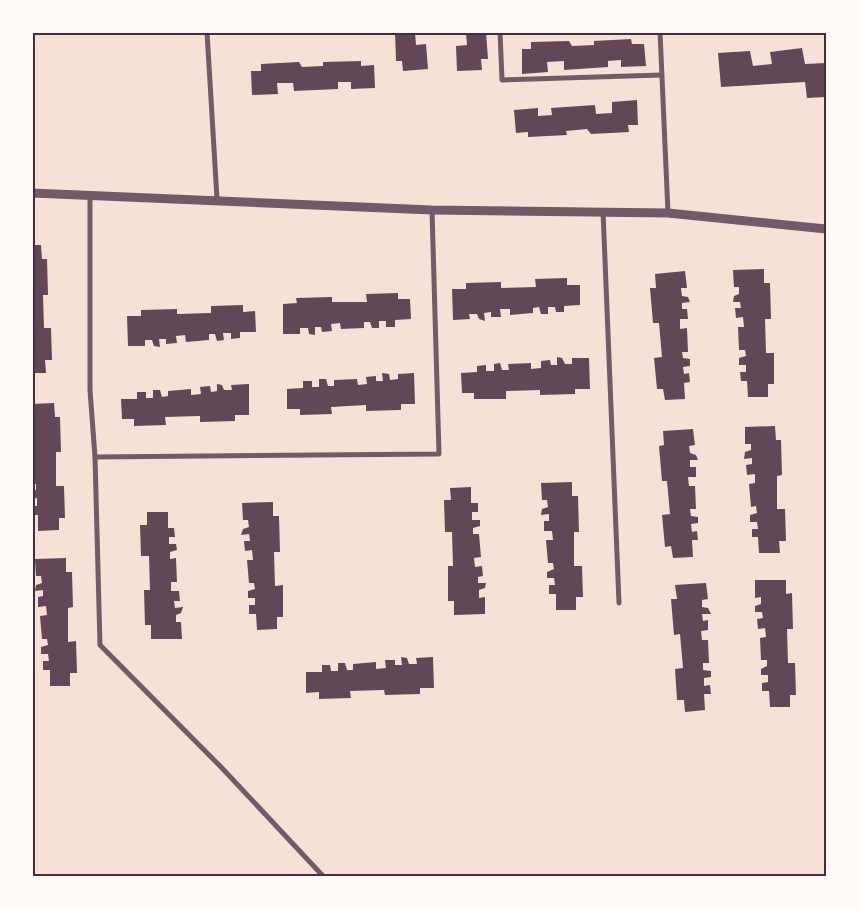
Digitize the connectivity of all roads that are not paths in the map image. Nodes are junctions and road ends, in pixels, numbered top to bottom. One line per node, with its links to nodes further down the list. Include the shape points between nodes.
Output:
1 (207, 32): 7 (street)
2 (500, 32): 4 (street, via 502,80)
3 (660, 32): 4 (street)
4 (661, 75): 10 (street)
5 (32, 193): 6 (street)
6 (90, 195): 7 (street); 12 (street, via 90,390)
7 (217, 200): 8 (street)
8 (432, 210): 9 (street); 12 (street, via 439,454)
9 (603, 211): 10 (street); 13 (street)
10 (668, 213): 11 (street)
11 (826, 229)
12 (95, 457): 14 (street, via 100,644)
13 (619, 603)
14 (324, 876)

